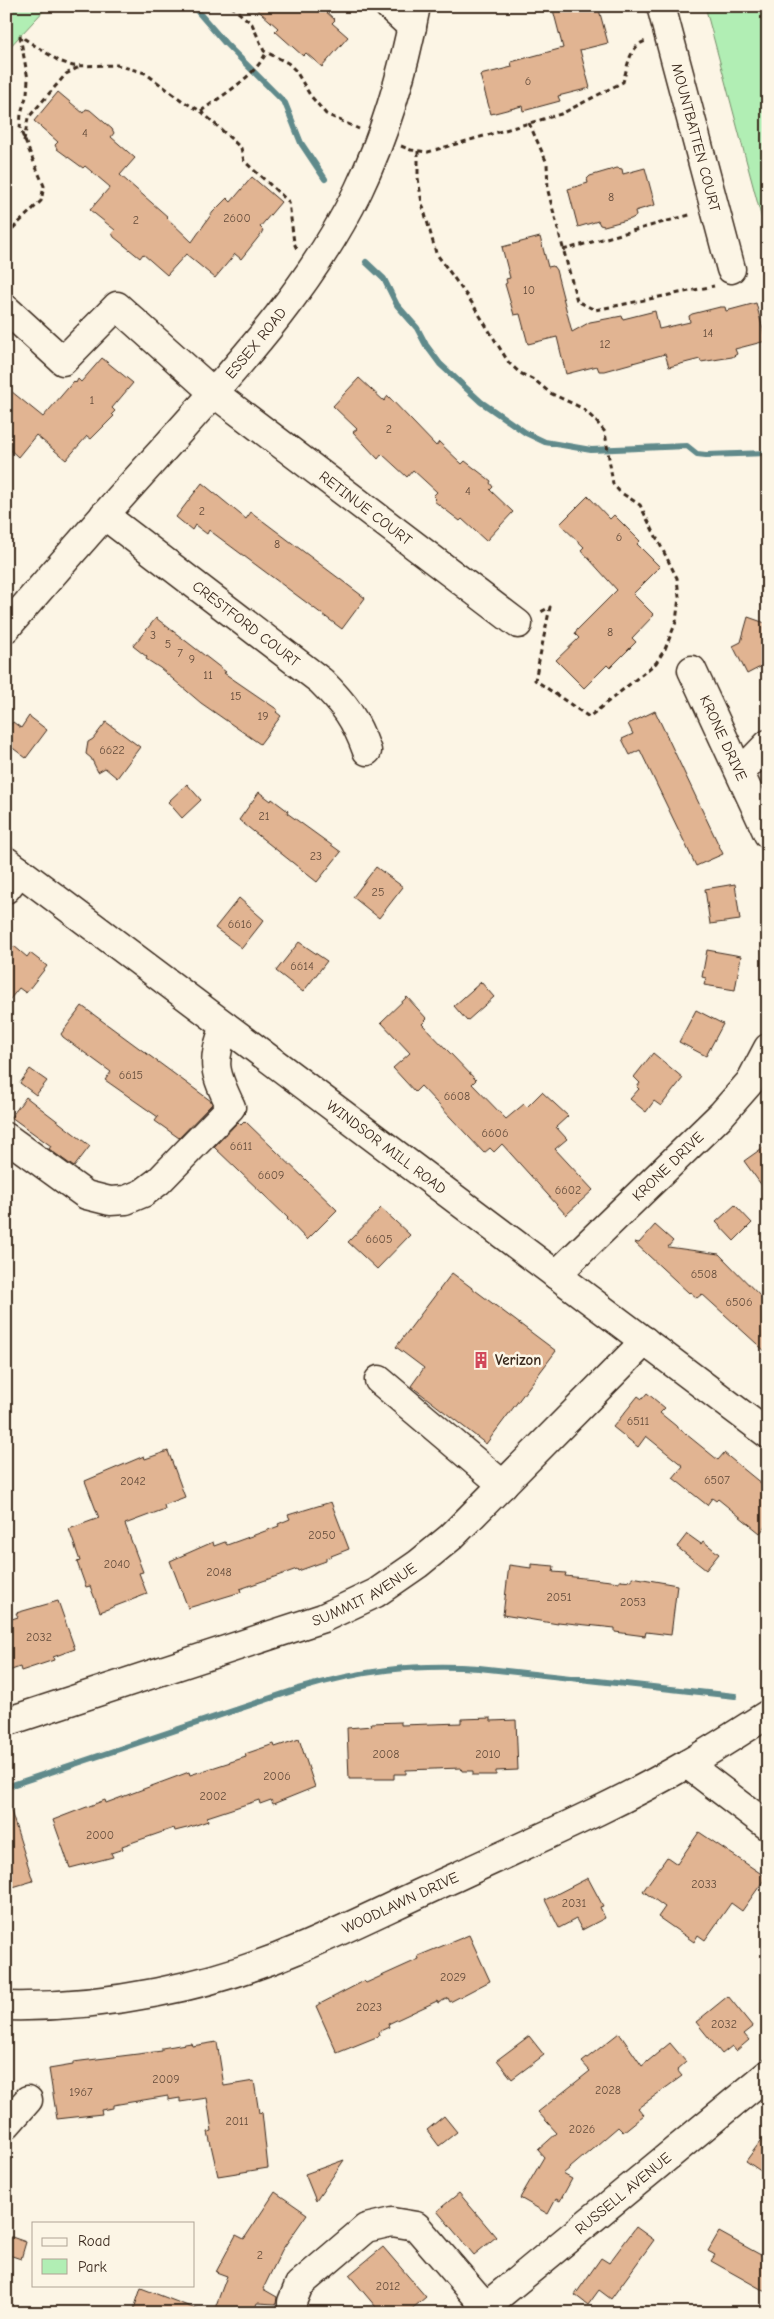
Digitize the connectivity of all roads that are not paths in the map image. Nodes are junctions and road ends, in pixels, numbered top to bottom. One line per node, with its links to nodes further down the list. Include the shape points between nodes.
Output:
1 (389, 6): 3 (street)
2 (661, 6): 4 (street, MOUNTBATTEN COURT)
3 (414, 16): 6 (street, ESSEX ROAD, via 381,137 358,191 313,269)
4 (730, 269)
5 (6, 309): 6 (street, RETINUE COURT, via 63,360 116,306)
6 (214, 393): 7 (street, ESSEX ROAD); 8 (street, RETINUE COURT)
7 (104, 515): 9 (street, ESSEX ROAD); 12 (street, CRESTFORD COURT, via 321,681 342,702 357,724)
8 (518, 624)
9 (6, 628)
10 (692, 670): 13 (street, KRONE DRIVE)
11 (768, 744): 13 (street)
12 (367, 751)
13 (740, 772): 14 (street, KRONE DRIVE)
14 (768, 834)
15 (11, 873): 16 (street, WINDSOR MILL ROAD)
16 (225, 1026): 19 (street, via 215,1063 219,1082 231,1107 159,1181 143,1193 110,1202 86,1195); 20 (street, WINDSOR MILL ROAD)
17 (768, 1048): 18 (street, KRONE DRIVE)
18 (759, 1083): 20 (street, KRONE DRIVE, via 722,1114)
19 (6, 1137)
20 (556, 1275): 21 (street, WINDSOR MILL ROAD)
21 (645, 1341): 23 (street, WINDSOR MILL ROAD); 24 (street, SUMMIT AVENUE)
22 (380, 1380): 24 (street)
23 (768, 1434)
24 (503, 1484): 26 (street, SUMMIT AVENUE, via 451,1537 376,1593 323,1618)
25 (768, 1714): 27 (street, WOODLAWN DRIVE)
26 (6, 1722)
27 (687, 1764): 28 (street); 29 (street, WOODLAWN DRIVE, via 613,1804 300,1949 237,1972 109,2000)
28 (768, 1826)
29 (6, 2006)
30 (768, 2074): 33 (street, RUSSELL AVENUE)
31 (28, 2100): 32 (street)
32 (6, 2125)
33 (482, 2310): 34 (street, via 416,2226 392,2222 366,2228 299,2285 292,2302)
34 (292, 2313)

